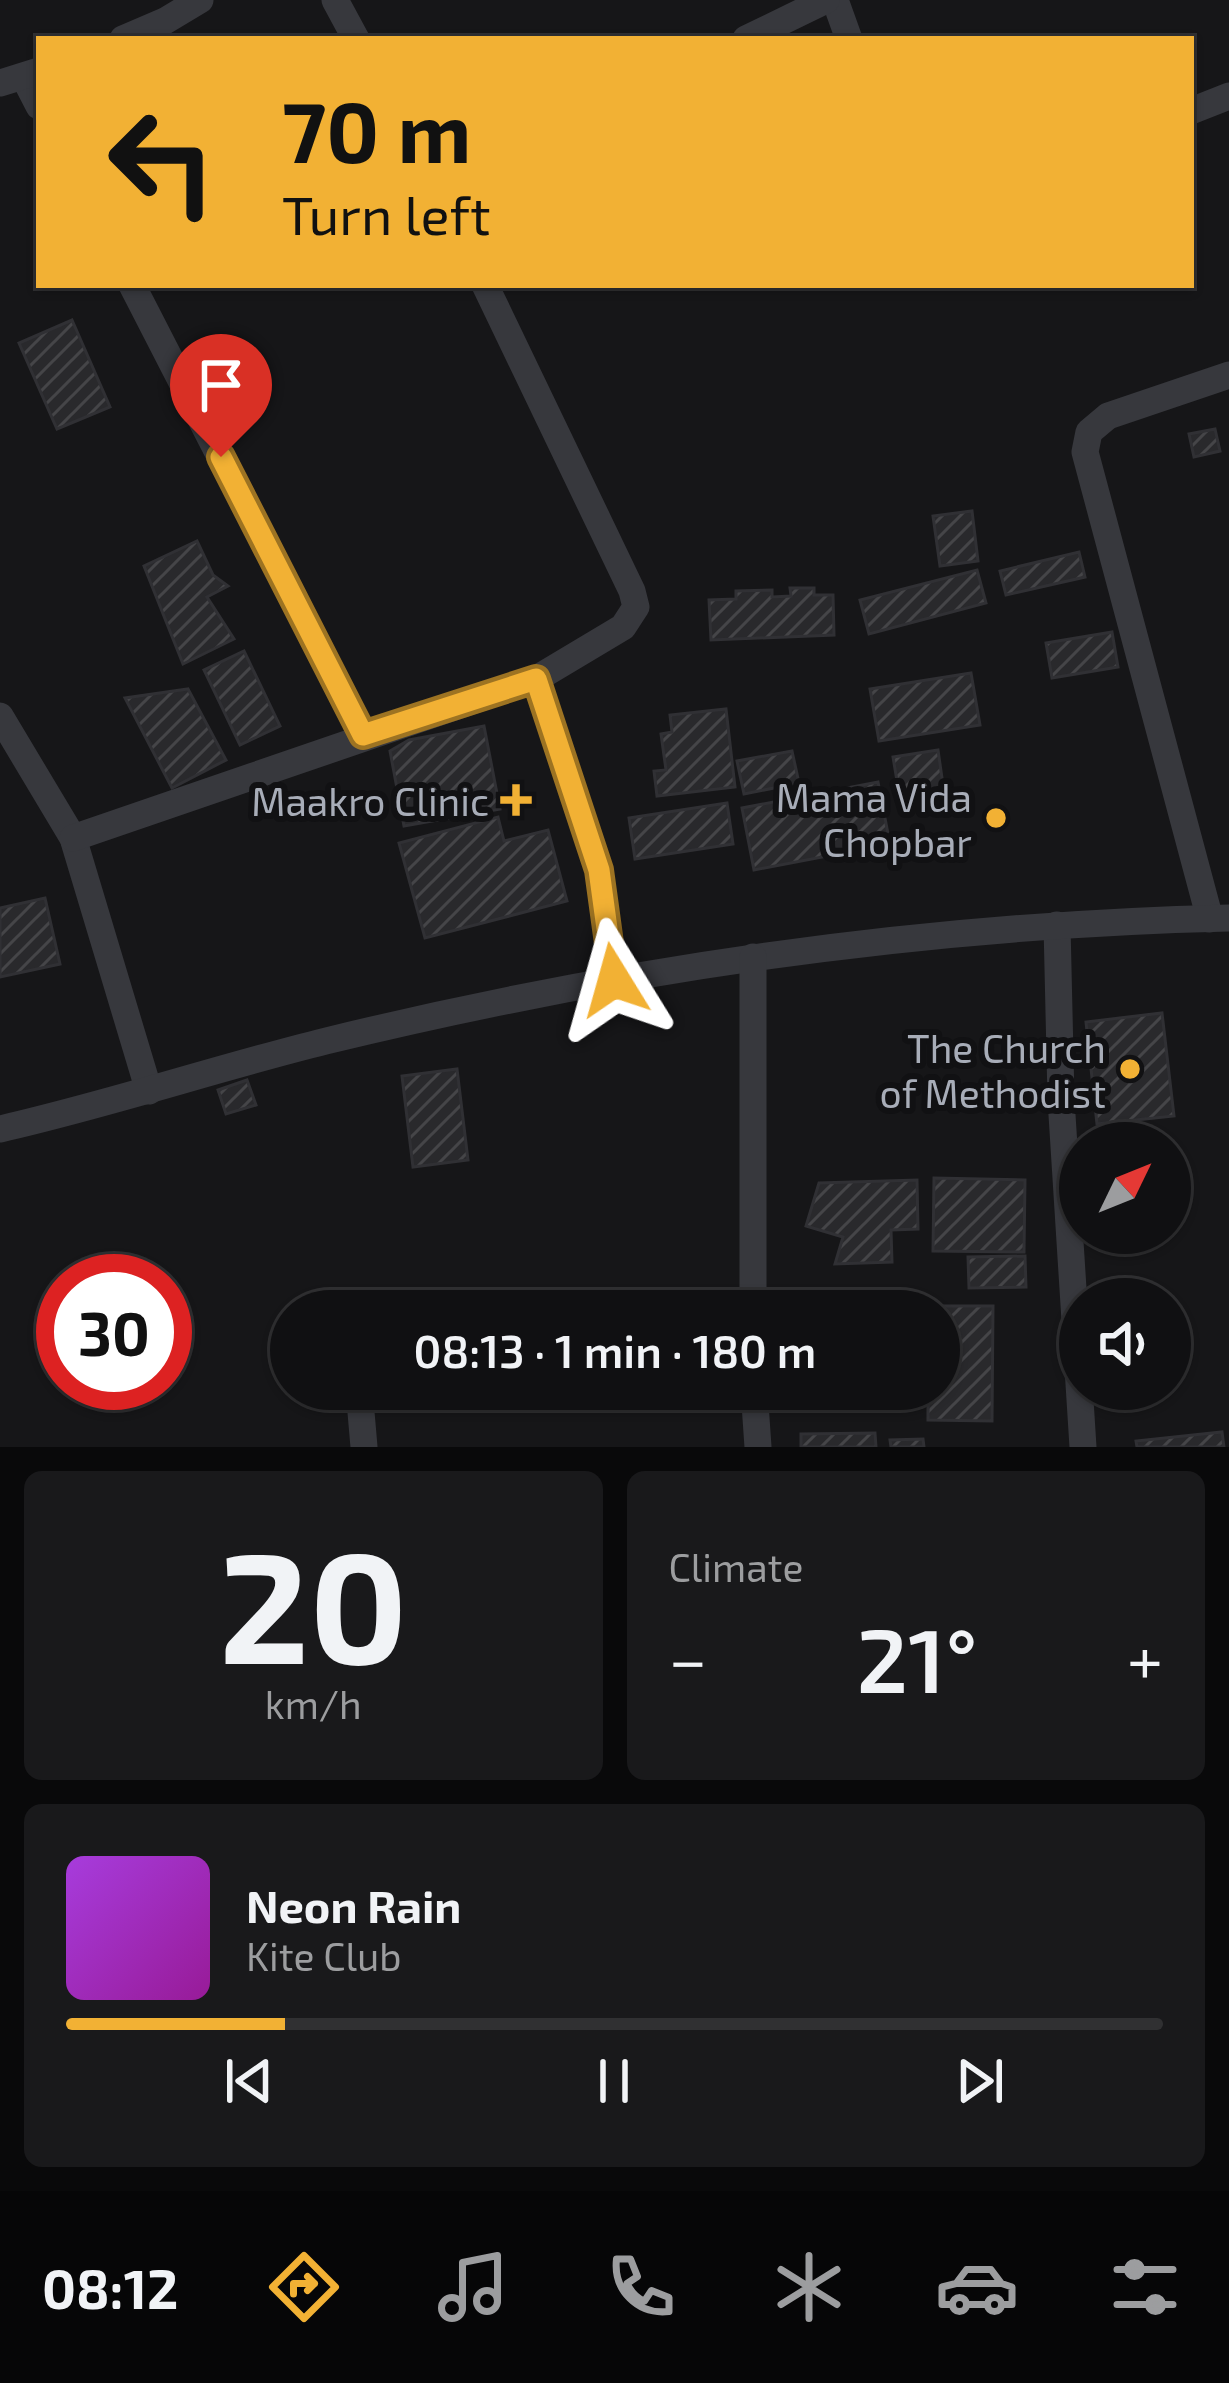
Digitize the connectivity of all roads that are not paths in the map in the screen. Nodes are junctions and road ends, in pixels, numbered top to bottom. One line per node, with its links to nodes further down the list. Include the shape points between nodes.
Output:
1 (200, 0): 4 (street)
2 (335, 0): 5 (street)
3 (831, 0): 6 (street); 7 (street)
4 (130, 36)
5 (354, 36)
6 (753, 36)
7 (848, 36)
8 (1229, 96): 9 (street)
9 (1194, 110)
10 (134, 288): 15 (street)
11 (486, 288): 13 (street, via 636,607 623,627)
12 (1229, 375): 19 (street, via 1108,416 1089,432 1085,452)
13 (536, 679): 15 (street); 22 (street, via 599,870)
14 (0, 716): 17 (street)
15 (363, 735): 18 (street)
16 (0, 770): 17 (street)
17 (34, 775): 18 (street)
18 (74, 838): 23 (street)
19 (1220, 919): 20 (street)
20 (1057, 926): 21 (street); 30 (street)
21 (753, 957): 22 (street); 25 (street)
22 (614, 980): 23 (street, via 326,1041)
23 (149, 1091): 24 (street)
24 (0, 1129)
25 (753, 1290)
26 (361, 1410): 28 (street)
27 (755, 1410): 29 (street)
28 (364, 1447)
29 (758, 1447)
30 (1082, 1447)

